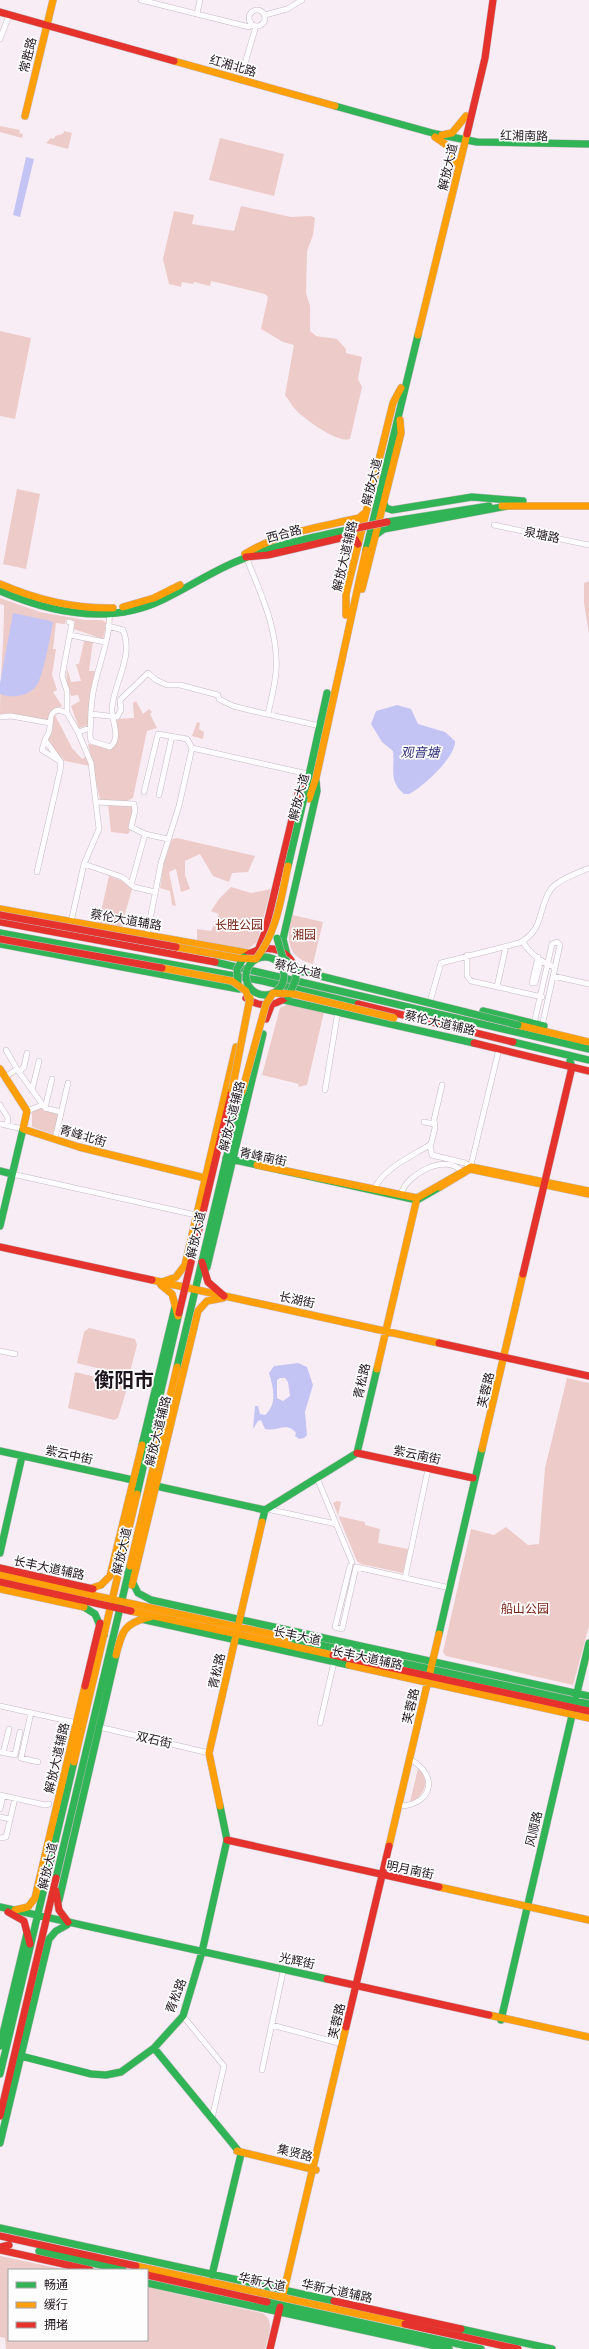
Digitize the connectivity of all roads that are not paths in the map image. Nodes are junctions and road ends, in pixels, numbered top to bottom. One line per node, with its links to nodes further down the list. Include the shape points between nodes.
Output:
1 (49, 0): 14 (main road, 常胜路)
2 (53, 0): 14 (main road, 常胜路)
3 (141, 0): 9 (street)
4 (200, 0): 9 (street)
5 (302, 0): 10 (street, via 287,9)
6 (487, 0): 18 (main road, 解放大道, via 483,39)
7 (493, 0): 20 (main road, 解放大道, via 485,58)
8 (0, 12): 14 (main road, 红湘北路)
9 (196, 14): 13 (street, via 249,27)
10 (265, 15): 13 (street, via 263,23); 13 (street, via 261,11 254,11 250,16)
11 (0, 16): 12 (main road, 红湘北路)
12 (8, 18): 14 (main road, 红湘北路); 15 (street)
13 (254, 24): 16 (street)
14 (45, 26): 17 (main road, 常胜路); 19 (main road, 红湘北路)
15 (0, 39)
16 (244, 70)
17 (24, 115)
18 (466, 116): 19 (main road, via 455,130); 20 (main road, 解放大道)
19 (439, 136): 20 (main road, 红湘北路); 23 (main road, via 448,146)
20 (463, 141): 21 (main road, 红湘南路); 22 (main road, 红湘南路, via 476,146); 23 (main road, 解放大道); 25 (main road, 解放大道)
21 (589, 144)
22 (589, 148)
23 (455, 162): 24 (main road, 解放大道)
24 (401, 388): 31 (main road, 解放大道辅路, via 393,403); 42 (main road, 解放大道)
25 (400, 417): 28 (main road, 解放大道辅路, via 401,434); 40 (main road, 解放大道)
26 (523, 501): 27 (main road, 西合路); 28 (main road, via 472,497 392,510); 32 (main road, 西合路, via 471,505)
27 (589, 502)
28 (384, 504): 34 (main road, 解放大道辅路)
29 (507, 506): 30 (main road, 西合路); 32 (main road, 西合路); 34 (main road, via 384,529)
30 (589, 506)
31 (366, 512): 35 (main road, 解放大道辅路); 37 (main road, via 359,518 285,536 253,548)
32 (387, 520): 37 (main road, 西合路, bridge)
33 (494, 525): 36 (street, 泉塘路)
34 (377, 534): 40 (main road, 解放大道辅路, via 360,595)
35 (358, 544): 37 (main road, via 354,538 345,537 268,555); 42 (main road, 解放大道辅路, via 346,594)
36 (589, 545)
37 (245, 556): 41 (main road, 西合路, via 214,566 154,598); 49 (street, via 265,605 274,638 276,672)
38 (0, 584): 41 (main road, 西合路, via 49,603)
39 (0, 591): 41 (main road, 西合路, via 47,608 85,614)
40 (353, 606): 59 (main road, 解放大道)
41 (109, 611): 44 (street)
42 (346, 615): 53 (main road, 解放大道)
43 (69, 622): 45 (street, via 72,623)
44 (108, 626): 46 (street); 51 (street, via 124,630 127,643 112,709)
45 (70, 635): 46 (street); 47 (street, via 62,676 67,691)
46 (105, 642): 48 (street, via 93,690)
47 (67, 713): 52 (street, via 56,711); 55 (street)
48 (91, 714): 51 (street); 54 (street)
49 (268, 714): 51 (street, via 233,706 219,699 218,695 180,685 167,685 148,673 120,700 121,710); 53 (street)
50 (0, 717): 52 (street, via 11,716)
51 (114, 717): 54 (street, via 116,731 112,746 91,741)
52 (50, 723): 68 (street, via 42,750 61,762 51,821)
53 (320, 726): 58 (main road, 解放大道)
54 (90, 728): 55 (street)
55 (78, 732): 63 (street, via 91,763)
56 (172, 736): 57 (street, via 187,739); 60 (street, via 158,734); 61 (street)
57 (192, 748): 58 (street); 65 (street, via 179,806)
58 (308, 774): 62 (main road, 解放大道); 83 (main road, via 298,794 265,932)
59 (316, 778): 62 (main road, 解放大道); 84 (main road, via 318,791 283,939)
60 (144, 792)
61 (159, 795)
62 (306, 799): 77 (main road, 解放大道); 81 (main road, 解放大道, bridge, via 273,931)
63 (96, 802): 64 (street, via 134,804 131,827); 66 (street, via 99,828)
64 (145, 834): 65 (street); 69 (street)
65 (168, 839): 70 (street)
66 (84, 864): 69 (street, via 122,877); 74 (street)
67 (589, 868): 79 (street, via 551,889 536,929)
68 (37, 872)
69 (131, 884): 70 (street)
70 (155, 892): 76 (street)
71 (0, 909): 74 (main road, 蔡伦大道辅路)
72 (0, 916): 85 (main road, bridge)
73 (0, 922): 115 (main road, 蔡伦大道, via 223,963)
74 (72, 922): 76 (main road, 蔡伦大道辅路)
75 (0, 933): 118 (main road, 蔡伦大道, via 263,981)
76 (147, 935): 85 (main road, 蔡伦大道辅路)
77 (277, 938): 90 (main road, 解放大道, bridge, via 277,952); 91 (main road, bridge, via 285,962)
78 (0, 939): 95 (main road, bridge)
79 (522, 941): 82 (street); 88 (street, via 526,948)
80 (0, 944): 95 (main road)
81 (266, 946): 85 (main road, bridge, via 256,954); 87 (main road, 解放大道, bridge)
82 (506, 946): 86 (street); 96 (street)
83 (258, 948): 84 (main road, via 276,949); 85 (main road)
84 (288, 955): 91 (main road)
85 (243, 956): 87 (main road, bridge); 95 (main road, bridge, via 240,979)
86 (467, 956): 96 (street, via 468,979); 101 (street, via 441,963)
87 (256, 959): 90 (main road, bridge, via 270,957 280,963); 93 (main road, bridge, via 246,970)
88 (547, 965): 89 (street); 89 (street, via 552,944 557,942 560,945); 99 (street)
89 (555, 967): 92 (street)
90 (282, 968): 97 (main road, bridge, via 284,980)
91 (296, 968): 98 (main road, bridge, via 289,973 286,988); 101 (main road, 蔡伦大道辅路); 108 (main road, bridge, via 518,1025)
92 (553, 976): 94 (street); 102 (street)
93 (247, 983): 97 (main road, bridge, via 261,995); 103 (main road, 解放大道, bridge)
94 (589, 984)
95 (236, 985): 100 (main road); 103 (main road, bridge, via 246,992)
96 (497, 987): 99 (street)
97 (273, 993): 98 (main road, bridge); 106 (main road, 解放大道, bridge)
98 (288, 996): 104 (main road); 105 (main road, 蔡伦大道辅路); 106 (main road, bridge, via 273,999); 107 (main road, bridge)
99 (540, 996): 102 (street); 108 (street)
100 (244, 997): 104 (main road, via 256,1005); 147 (main road, 解放大道辅路)
101 (431, 998): 108 (main road, 蔡伦大道辅路)
102 (548, 998): 109 (street)
103 (250, 1003): 112 (main road, 解放大道, bridge)
104 (271, 1006): 142 (main road, 解放大道辅路)
105 (338, 1011): 107 (main road, 蔡伦大道辅路); 130 (street)
106 (263, 1012): 113 (main road, 解放大道, bridge)
107 (397, 1021): 114 (main road)
108 (532, 1025): 109 (main road, 蔡伦大道辅路); 111 (main road)
109 (542, 1026): 110 (main road, 蔡伦大道辅路)
110 (589, 1037)
111 (589, 1042)
112 (242, 1043): 113 (main road, bridge, via 254,1002 259,1000 263,1004); 147 (main road, 解放大道, bridge)
113 (254, 1046): 142 (main road, 解放大道, bridge, via 242,1092)
114 (500, 1046): 120 (main road); 143 (street)
115 (589, 1049)
116 (6, 1050): 123 (street)
117 (27, 1053): 123 (street, via 24,1067)
118 (589, 1060)
119 (39, 1061): 129 (street)
120 (574, 1064): 121 (main road); 124 (main road); 148 (main road, 芙蓉路)
121 (589, 1065)
122 (0, 1069): 125 (main road)
123 (19, 1070): 125 (street); 129 (street)
124 (589, 1071)
125 (5, 1077): 133 (main road)
126 (52, 1078): 132 (street)
127 (68, 1084): 134 (street)
128 (442, 1086): 137 (street)
129 (32, 1090): 132 (street)
130 (325, 1090)
131 (0, 1105): 138 (street, via 8,1118)
132 (44, 1106): 133 (street); 134 (street)
133 (27, 1111): 139 (main road)
134 (61, 1112): 140 (street)
135 (424, 1122): 137 (street)
136 (0, 1124): 138 (street)
137 (434, 1124): 141 (street)
138 (7, 1125): 139 (street)
139 (23, 1129): 140 (main road, 青峰北街); 146 (main road)
140 (55, 1139): 147 (main road, 青峰北街)
141 (430, 1145): 143 (street, via 432,1155 465,1163); 149 (street, via 389,1170 379,1179)
142 (230, 1159): 149 (main road, 青峰南街); 152 (main road, 青峰南街); 157 (main road, 解放大道, via 202,1260); 157 (main road, 解放大道辅路, via 208,1267)
143 (470, 1168): 145 (main road); 148 (main road); 152 (main road)
144 (0, 1171): 146 (main road)
145 (462, 1172): 151 (street, via 454,1166 436,1165 424,1170 403,1187); 152 (main road)
146 (12, 1174): 153 (street); 154 (main road)
147 (208, 1179): 153 (main road, via 201,1192); 159 (main road, 解放大道)
148 (547, 1183): 150 (main road); 167 (main road, 芙蓉路)
149 (374, 1189): 151 (main road, 青峰南街)
150 (589, 1192)
151 (401, 1194): 152 (main road, 青峰南街)
152 (417, 1199): 164 (main road, 青松路)
153 (196, 1215): 158 (main road, via 181,1274 174,1280)
154 (0, 1226)
155 (0, 1246): 158 (main road, 长湖街)
156 (0, 1250): 158 (main road, 长湖街)
157 (201, 1273): 160 (main road, 解放大道); 161 (main road)
158 (162, 1284): 159 (main road, 长湖街); 162 (main road, via 172,1291)
159 (186, 1289): 160 (main road, 长湖街); 163 (main road, 解放大道)
160 (194, 1291): 161 (main road, 长湖街); 170 (main road, 解放大道)
161 (224, 1297): 164 (main road, 长湖街); 168 (main road, 解放大道辅路, via 207,1301 198,1311)
162 (176, 1304): 163 (main road); 172 (main road, 解放大道辅路)
163 (179, 1320): 169 (main road, 解放大道)
164 (385, 1332): 167 (main road, 长湖街); 175 (main road, 青松路)
165 (0, 1351): 166 (street)
166 (15, 1354)
167 (506, 1359): 171 (main road, 长湖街); 196 (main road, 芙蓉路); 212 (main road, 芙蓉路)
168 (184, 1373): 170 (main road); 182 (main road, 解放大道辅路)
169 (166, 1376): 172 (main road); 173 (main road, 解放大道)
170 (174, 1377): 182 (main road, 解放大道)
171 (589, 1377)
172 (156, 1387): 173 (main road); 181 (main road, 解放大道辅路)
173 (160, 1400): 178 (main road, 解放大道)
174 (0, 1451): 176 (main road, 紫云中街)
175 (357, 1453): 177 (main road, 紫云南街); 179 (main road)
176 (22, 1456): 181 (main road, 紫云中街); 185 (main road)
177 (428, 1469): 180 (main road, 紫云南街); 191 (street)
178 (144, 1470): 181 (main road); 202 (main road, 解放大道)
179 (317, 1478): 183 (main road); 184 (street)
180 (473, 1478)
181 (133, 1480): 199 (main road, 解放大道辅路, via 110,1576 106,1582)
182 (153, 1485): 183 (main road); 188 (main road, 解放大道); 194 (main road, 解放大道辅路)
183 (266, 1509): 184 (street); 207 (main road, 青松路)
184 (336, 1524): 186 (street)
185 (0, 1553)
186 (353, 1565): 186 (street, via 335,1628 342,1629); 191 (street)
187 (0, 1568): 190 (main road, 长丰大道辅路)
188 (128, 1572): 194 (main road); 203 (main road, 解放大道)
189 (0, 1575): 195 (main road, 长丰大道)
190 (41, 1577): 193 (main road, 长丰大道辅路); 195 (main road)
191 (405, 1578): 196 (street)
192 (0, 1582): 198 (main road, 长丰大道)
193 (67, 1583): 195 (main road); 199 (main road, 长丰大道辅路)
194 (132, 1585): 207 (main road, via 140,1596)
195 (52, 1586): 200 (main road, 长丰大道)
196 (448, 1587): 212 (main road, 芙蓉路)
197 (0, 1589): 201 (main road)
198 (33, 1589): 201 (main road); 202 (main road, 长丰大道)
199 (93, 1589): 200 (main road)
200 (78, 1592): 202 (main road, 长丰大道)
201 (58, 1601): 206 (main road, via 84,1607 95,1614)
202 (112, 1603): 203 (main road, 长丰大道); 208 (main road, 解放大道)
203 (120, 1605): 204 (main road, 长丰大道); 207 (main road, 长丰大道); 224 (main road, 解放大道)
204 (154, 1616): 205 (main road); 207 (main road, 长丰大道)
205 (139, 1619): 207 (main road); 224 (main road, via 126,1625 120,1638)
206 (100, 1623): 208 (main road); 222 (main road, 解放大道辅路)
207 (237, 1630): 211 (main road, 长丰大道); 212 (main road, 长丰大道); 228 (main road, 青松路)
208 (104, 1635): 218 (main road, 解放大道)
209 (589, 1643): 215 (main road, 风顺路)
210 (589, 1658): 215 (main road, 风顺路)
211 (334, 1659): 213 (main road, 长丰大道); 223 (street)
212 (434, 1666): 213 (main road, 芙蓉路); 215 (main road, 长丰大道)
213 (430, 1680): 215 (main road, 长丰大道); 229 (main road, 芙蓉路); 240 (main road, 芙蓉路)
214 (589, 1696): 215 (main road)
215 (576, 1704): 216 (main road, 长丰大道); 219 (main road, 长丰大道); 221 (main road); 243 (main road, 风顺路)
216 (589, 1704)
217 (0, 1706): 220 (street)
218 (86, 1711): 222 (main road); 246 (main road, 解放大道)
219 (589, 1711)
220 (32, 1713): 222 (street); 230 (street, via 21,1758)
221 (589, 1718)
222 (76, 1723): 245 (main road, 解放大道辅路, via 35,1898 28,1907)
223 (320, 1723)
224 (96, 1726): 228 (street, 双石街); 241 (main road, 解放大道); 242 (main road)
225 (9, 1730): 227 (street)
226 (20, 1732): 227 (street, via 15,1755)
227 (2, 1752)
228 (209, 1753): 239 (main road, 青松路)
229 (413, 1761): 234 (main road, 芙蓉路); 234 (street, via 426,1771 429,1785 419,1802)
230 (38, 1762)
231 (2, 1795): 232 (street); 235 (street)
232 (15, 1798): 233 (street); 237 (street)
233 (49, 1804)
234 (402, 1806): 240 (main road, 芙蓉路)
235 (0, 1809)
236 (0, 1817): 237 (street)
237 (10, 1819): 238 (street, via 6,1837)
238 (0, 1838)
239 (227, 1840): 240 (main road, 明月南街); 252 (main road, 青松路)
240 (384, 1875): 243 (main road, 明月南街); 254 (main road, 芙蓉路)
241 (55, 1884): 242 (main road); 247 (main road, 解放大道)
242 (57, 1904): 249 (main road)
243 (528, 1907): 248 (main road, 明月南街); 256 (main road, 风顺路)
244 (0, 1909): 245 (main road, 光辉街)
245 (12, 1911): 246 (main road, 光辉街); 250 (main road, via 21,1918)
246 (38, 1917): 247 (main road, 光辉街); 251 (main road, 解放大道)
247 (47, 1919): 249 (main road, 光辉街); 264 (main road, 解放大道)
248 (589, 1920)
249 (67, 1923): 252 (main road, 光辉街); 263 (main road, via 51,1935 47,1945)
250 (27, 1932): 251 (main road); 260 (main road)
251 (31, 1947): 262 (main road, 解放大道)
252 (201, 1953): 253 (main road, 光辉街); 254 (main road, 光辉街); 255 (main road, 青松路)
253 (283, 1972): 254 (main road, 光辉街); 257 (street)
254 (358, 1987): 256 (main road, 光辉街); 259 (main road, 芙蓉路); 271 (main road, 芙蓉路)
255 (183, 2016): 261 (main road, 青松路); 268 (street, via 224,2066)
256 (502, 2019): 258 (main road, 光辉街)
257 (272, 2025): 259 (street); 265 (street)
258 (589, 2038)
259 (342, 2044): 271 (main road, 芙蓉路)
260 (0, 2046)
261 (152, 2049): 263 (main road, 青松路, via 121,2072 106,2075 91,2074); 268 (main road); 270 (main road)
262 (2, 2056): 266 (main road, 解放大道)
263 (21, 2056): 264 (main road); 269 (main road)
264 (11, 2069): 267 (main road, 解放大道)
265 (262, 2070)
266 (0, 2074)
267 (0, 2116)
268 (212, 2118): 270 (main road)
269 (0, 2143)
270 (239, 2152): 271 (main road, 集贤路); 281 (main road)
271 (314, 2169): 284 (main road, 芙蓉路)
272 (0, 2228): 277 (main road, 华新大道辅路)
273 (0, 2236): 277 (main road, 华新大道)
274 (0, 2243): 275 (main road)
275 (9, 2245): 276 (main road); 280 (main road)
276 (0, 2247)
277 (78, 2249): 281 (main road, 华新大道辅路); 284 (main road, 华新大道)
278 (0, 2250): 279 (main road)
279 (86, 2269)
280 (113, 2269)
281 (210, 2274): 284 (main road, 华新大道辅路)
282 (148, 2275): 284 (main road, 华新大道)
283 (148, 2283): 284 (main road, 华新大道辅路)
284 (283, 2301): 285 (main road, 华新大道); 286 (main road, 华新大道); 287 (main road, 芙蓉路); 288 (main road, 芙蓉路); 292 (main road, 华新大道辅路)
285 (428, 2329): 286 (main road); 291 (main road, 华新大道)
286 (425, 2343): 289 (main road); 290 (main road, 华新大道)
287 (270, 2349)
288 (274, 2349)
289 (449, 2349)
290 (481, 2349)
291 (518, 2349)
292 (552, 2349)

